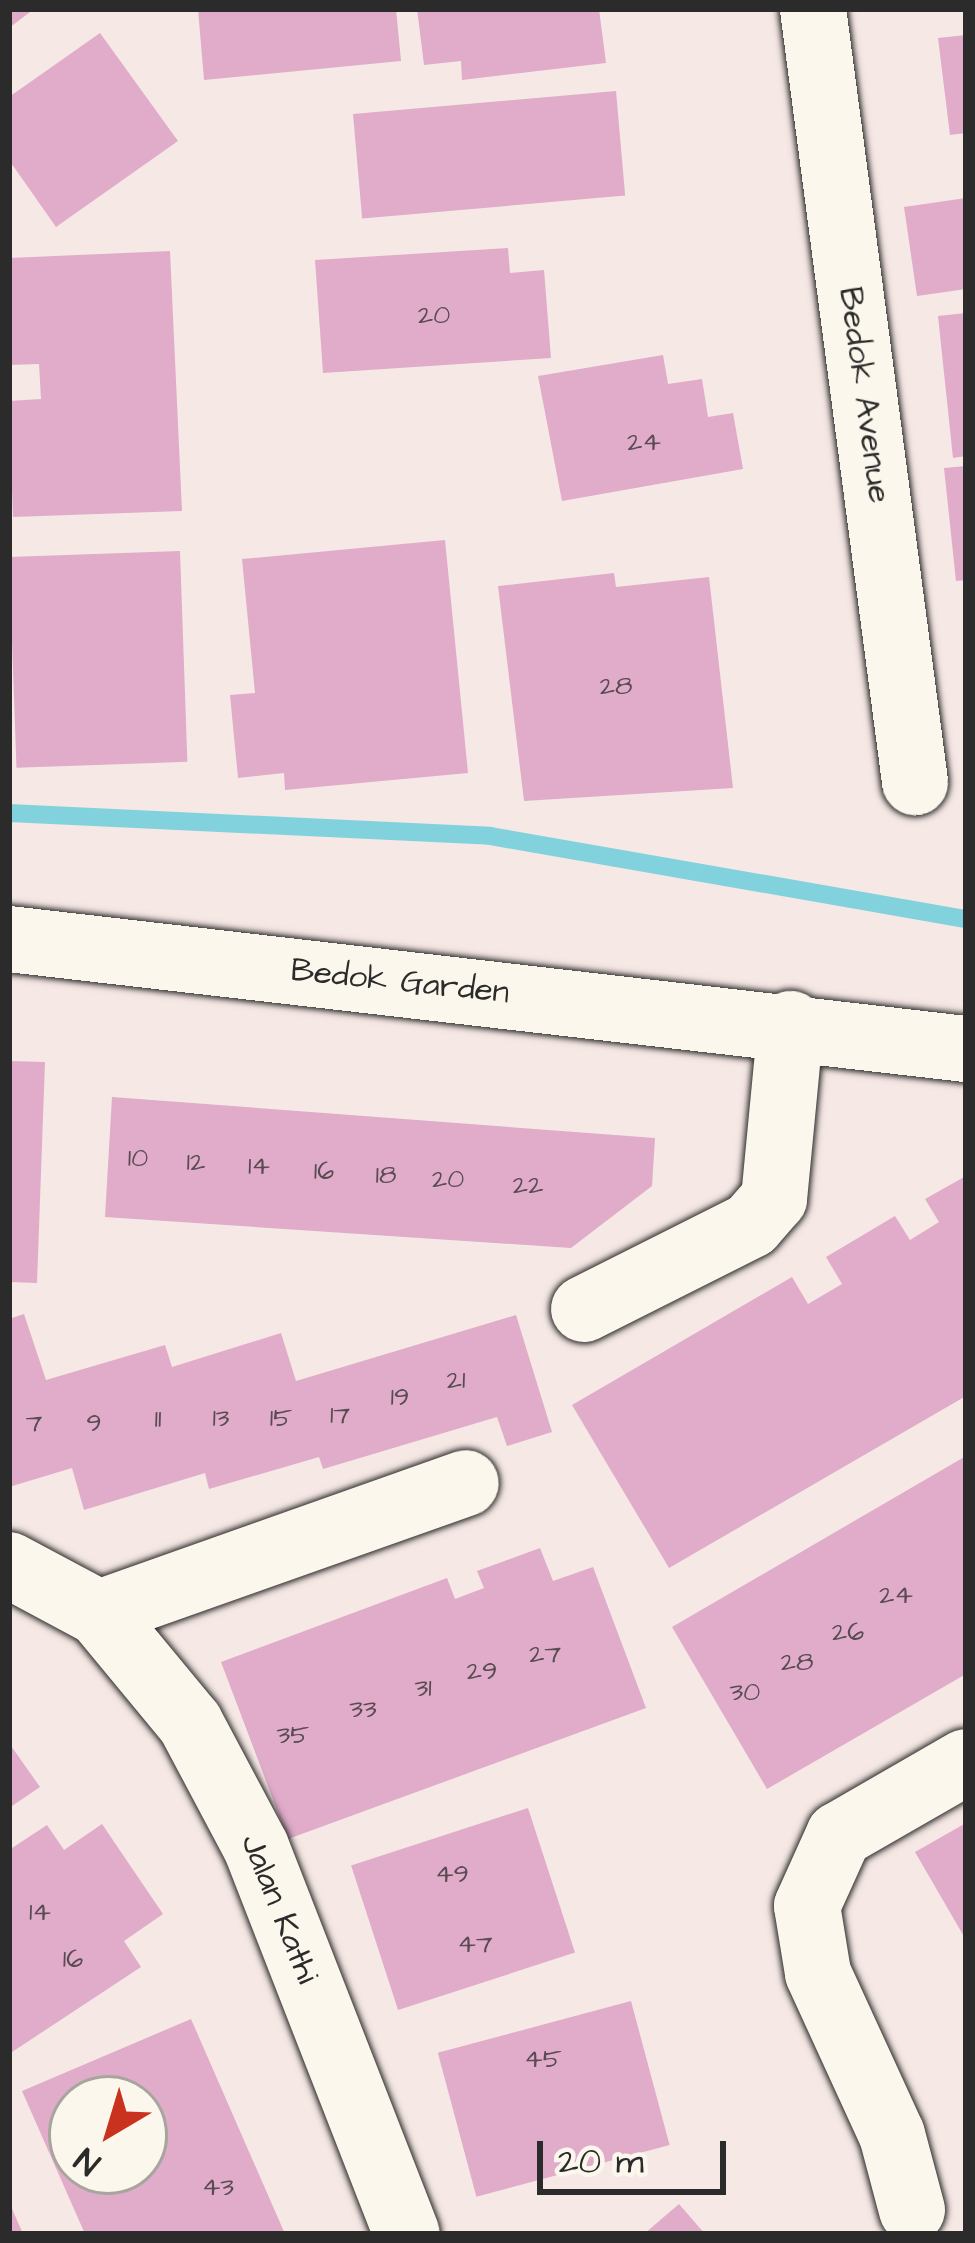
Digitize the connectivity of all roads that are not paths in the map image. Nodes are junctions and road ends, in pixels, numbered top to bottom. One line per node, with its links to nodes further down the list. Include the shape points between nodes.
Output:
1 (813, 9): 2 (street, Bedok Avenue)
2 (915, 782)
3 (9, 939): 4 (street, Bedok Garden)
4 (790, 1024): 5 (street, Bedok Garden); 6 (street, via 774,1198 751,1225)
5 (966, 1049)
6 (584, 1309)
7 (466, 1483): 9 (street)
8 (9, 1565): 9 (street, Jalan Kathi)
9 (99, 1613): 12 (street, Jalan Kathi, via 166,1684 256,1847)
10 (966, 1762): 11 (street, via 839,1835 807,1906 818,1973 892,2135)
11 (912, 2210)
12 (407, 2234)

